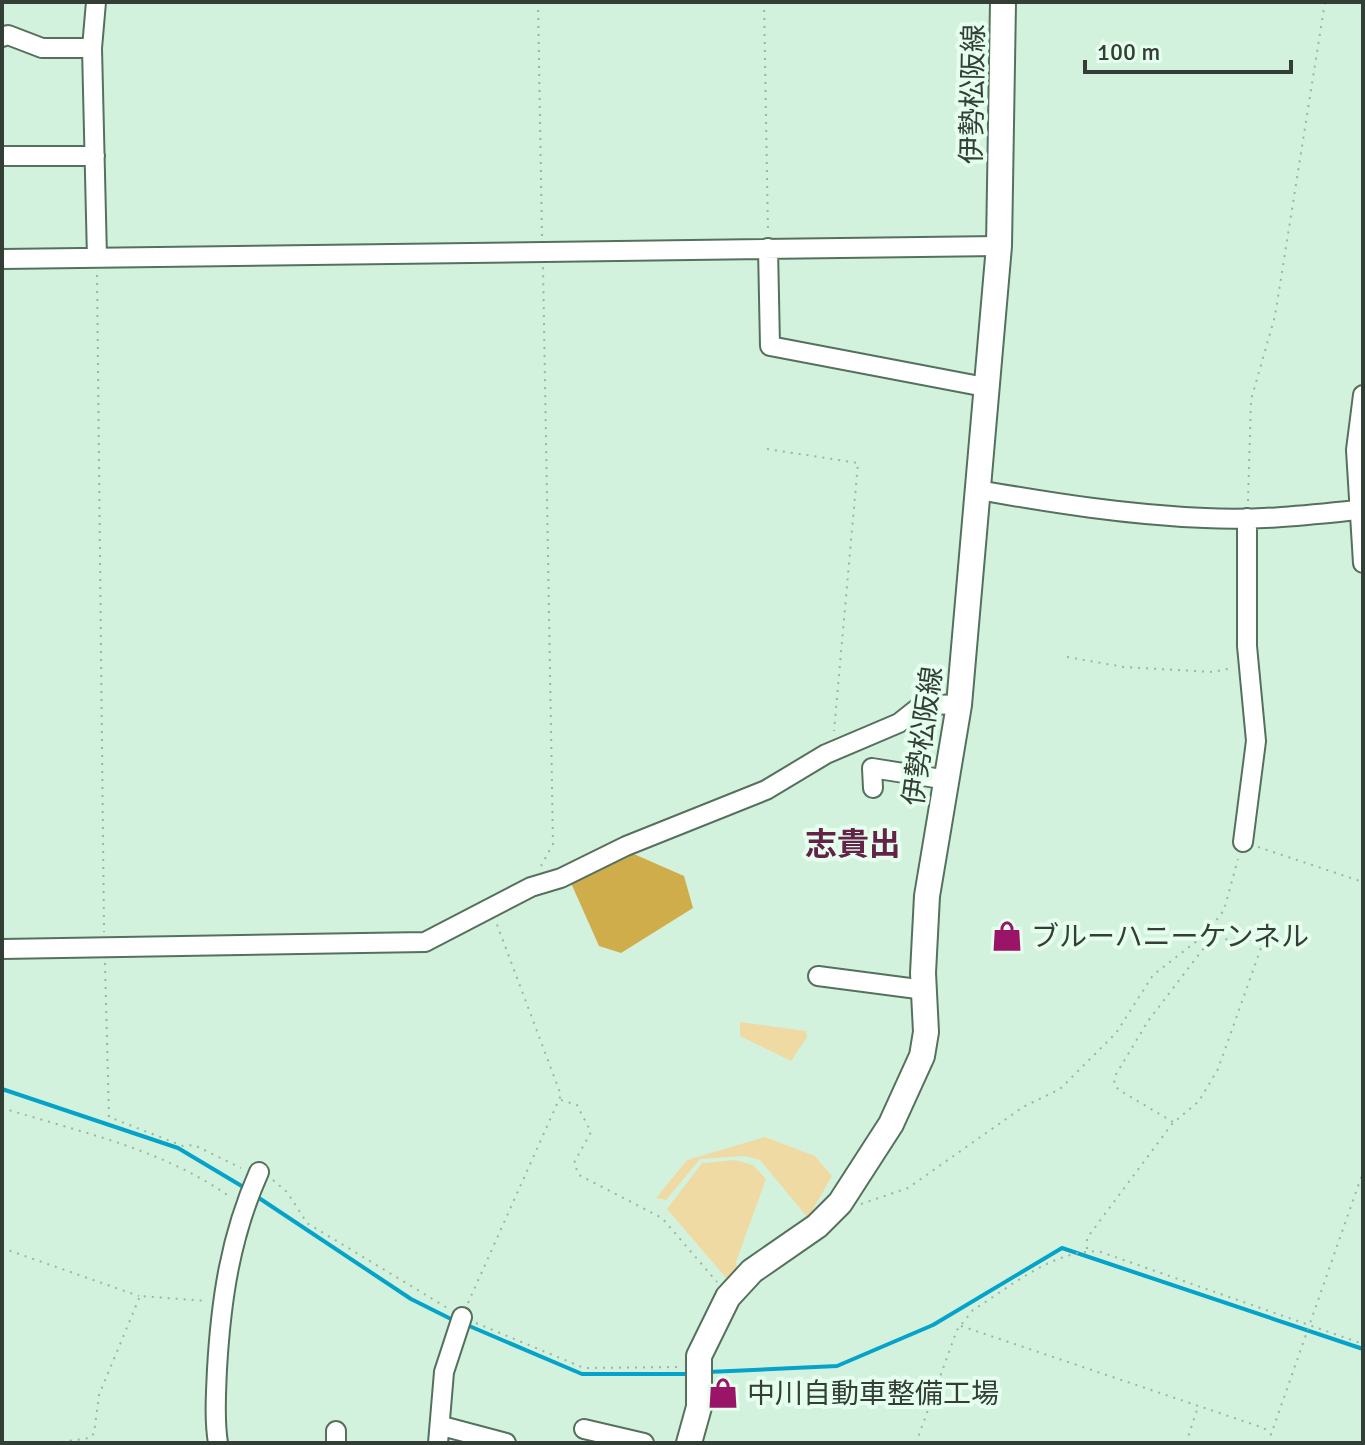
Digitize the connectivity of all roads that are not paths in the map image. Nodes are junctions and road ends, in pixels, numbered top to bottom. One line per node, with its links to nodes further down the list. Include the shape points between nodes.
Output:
1 (96, 2): 4 (street)
2 (1003, 2): 7 (main road, 伊勢松阪線)
3 (2, 37): 4 (street, via 42,48)
4 (92, 48): 6 (street)
5 (2, 156): 6 (street)
6 (95, 156): 9 (street)
7 (999, 246): 8 (street); 11 (main road, 伊勢松阪線)
8 (768, 248): 9 (street); 11 (street, via 770,346)
9 (97, 258): 10 (street)
10 (2, 259)
11 (985, 387): 13 (main road, 伊勢松阪線)
12 (1363, 395): 14 (street, via 1357,435)
13 (978, 490): 15 (street, via 1114,511); 17 (main road, 伊勢松阪線)
14 (1361, 508): 15 (street); 16 (street)
15 (1247, 518): 20 (street, via 1248,664 1256,741)
16 (1363, 563)
17 (959, 705): 18 (main road, 伊勢松阪線); 21 (street, via 923,704 899,723 832,752 766,790 531,887 425,942)
18 (948, 780): 19 (street, via 872,768); 23 (main road, 伊勢松阪線, via 927,896)
19 (873, 788)
20 (1243, 842)
21 (2, 949)
22 (818, 976): 23 (street)
23 (925, 990): 31 (main road, 伊勢松阪線, via 926,1032 915,1075 891,1124 840,1203 817,1226 752,1271 728,1297 702,1345 699,1407)
24 (252, 1191): 28 (street, via 228,1259 220,1302)
25 (460, 1321): 27 (street, via 444,1372)
26 (584, 1429): 30 (street)
27 (440, 1435): 29 (street)
28 (218, 1443)
29 (506, 1443)
30 (644, 1443)
31 (689, 1443)

